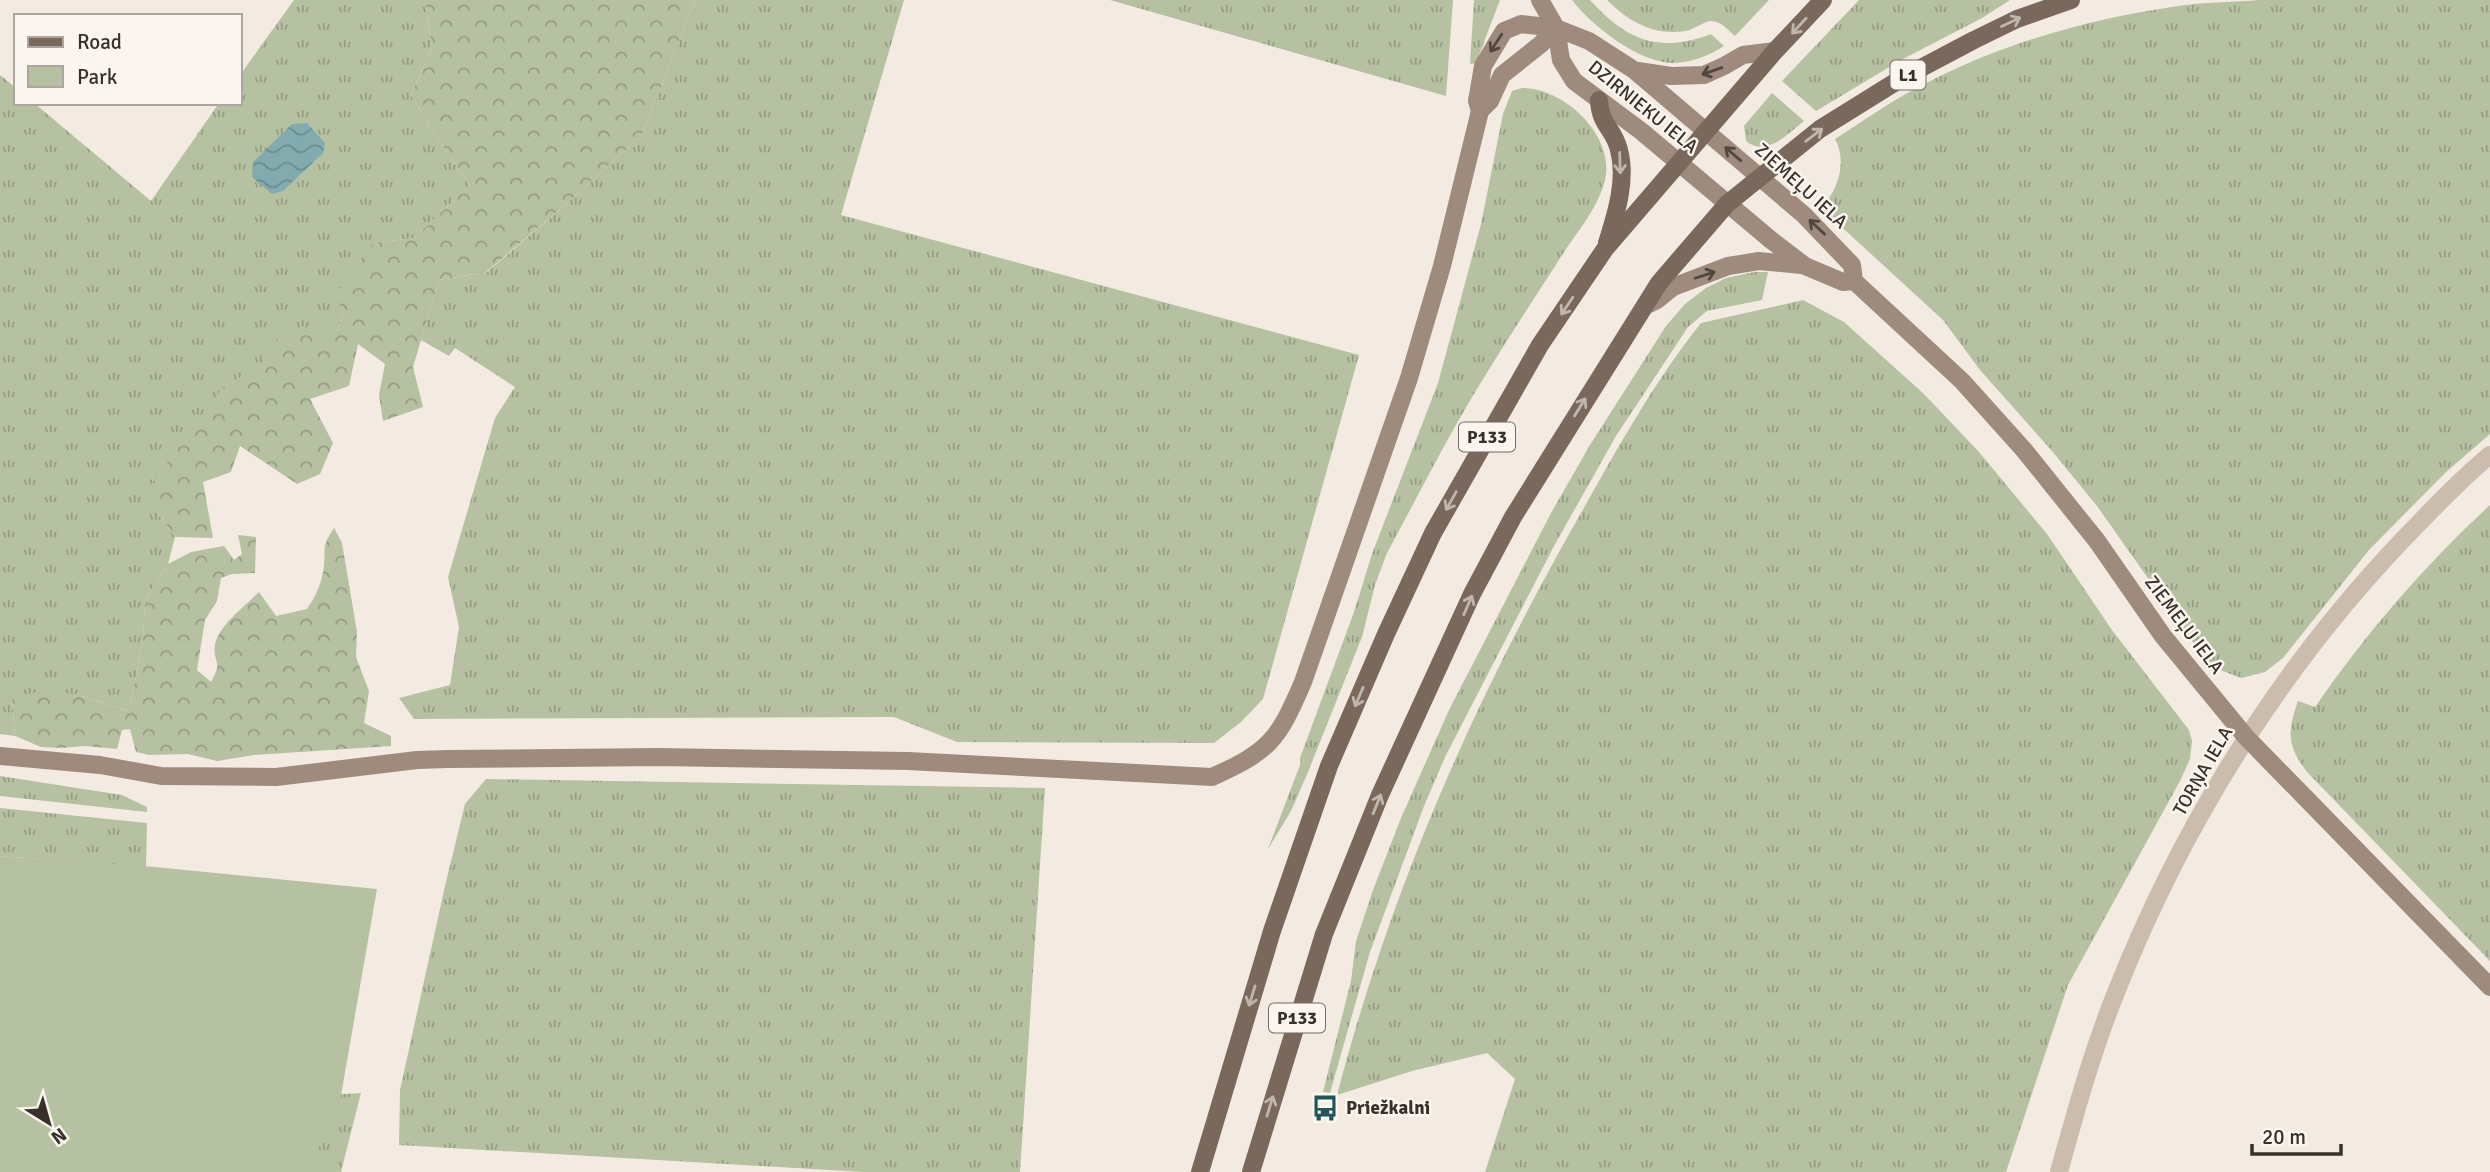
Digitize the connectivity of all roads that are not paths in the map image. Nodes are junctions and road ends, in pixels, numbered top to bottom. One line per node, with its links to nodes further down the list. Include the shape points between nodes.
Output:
1 (1539, 0): 4 (street, DZIRNIEKU IELA)
2 (1823, 0): 5 (main road, P133, one-way to 5)
3 (2071, 0): 11 (main road, L1, one-way to 3, via 1820,129 1902,78 2017,19)
4 (1556, 28): 6 (street, DZIRNIEKU IELA, via 1589,41); 7 (street, DZIRNIEKU IELA, via 1561,60 1574,81); 8 (street, via 1502,75); 8 (street, one-way to 8, via 1521,24 1504,31 1483,66)
5 (1775, 51): 6 (street, one-way to 6, via 1743,55 1703,75); 9 (main road, P133)
6 (1634, 71): 9 (street, DZIRNIEKU IELA)
7 (1599, 100): 10 (street, DZIRNIEKU IELA); 13 (main road, one-way to 13, via 1599,115 1619,149 1621,165 1618,208)
8 (1480, 111): 19 (street, via 1409,378 1303,682 1285,724 1268,745 1244,763 1212,777 908,761 659,757 417,760 276,777 161,776)
9 (1707, 131): 10 (main road, P133); 11 (street, ZIEMEĻU IELA, one-way to 9)
10 (1679, 163): 12 (street, DZIRNIEKU IELA); 13 (main road, P133)
11 (1760, 176): 12 (main road, L1); 15 (street, ZIEMEĻU IELA, one-way to 11, via 1852,265 1842,253)
12 (1727, 204): 14 (street, ZIEMEĻU IELA); 16 (main road, P133)
13 (1605, 249): 21 (main road, P133, one-way to 21, via 1540,345 1484,441 1433,533 1386,634 1329,766 1272,931)
14 (1805, 265): 15 (street, ZIEMEĻU IELA, via 1843,282); 16 (street, one-way to 14, via 1681,284 1728,267 1759,261)
15 (1854, 281): 18 (street, ZIEMEĻU IELA, via 1962,381 2024,450 2163,636)
16 (1645, 306): 22 (main road, P133, one-way to 16, via 1324,934 1380,795 1472,594 1513,517)
17 (2490, 455): 18 (street, TORŅA IELA, via 2388,554 2338,612)
18 (2246, 737): 20 (street, ZIEMEĻU IELA); 23 (street, TORŅA IELA, via 2165,881 2117,989 2082,1086)
19 (0, 756)
20 (2490, 987)
21 (1200, 1172)
22 (1251, 1172)
23 (2059, 1172)

